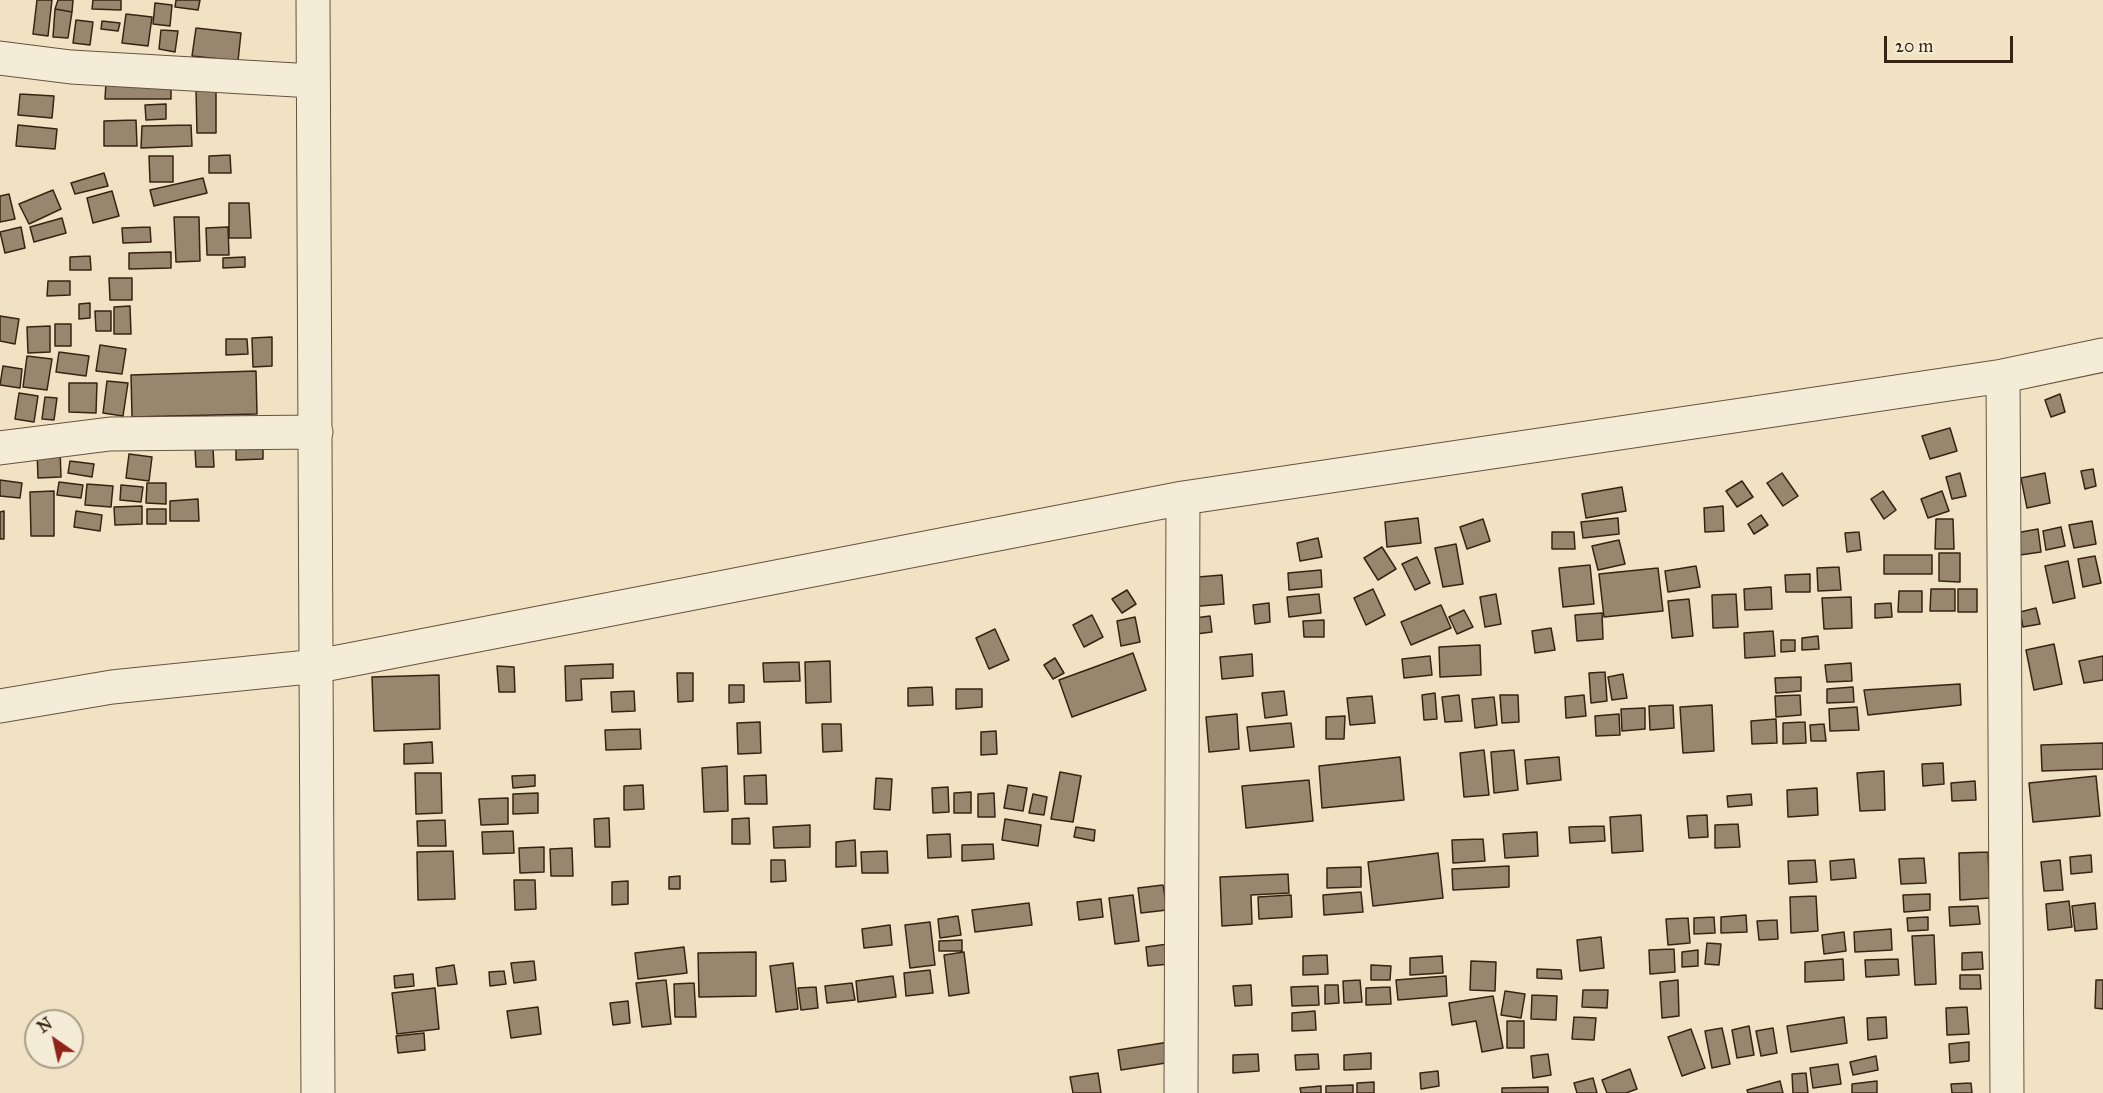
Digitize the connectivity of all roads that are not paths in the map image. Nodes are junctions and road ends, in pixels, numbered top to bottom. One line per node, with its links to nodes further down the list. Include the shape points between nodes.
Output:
1 (313, 0): 3 (street)
2 (0, 58): 3 (street, via 72,67)
3 (313, 81): 6 (street)
4 (2103, 355): 5 (street)
5 (2003, 376): 8 (street); 13 (street)
6 (316, 432): 7 (street, via 110,434); 9 (street)
7 (0, 448)
8 (1183, 498): 9 (street); 12 (street)
9 (318, 666): 10 (street, via 111,687); 11 (street)
10 (0, 706)
11 (318, 1093)
12 (1180, 1093)
13 (2007, 1093)

